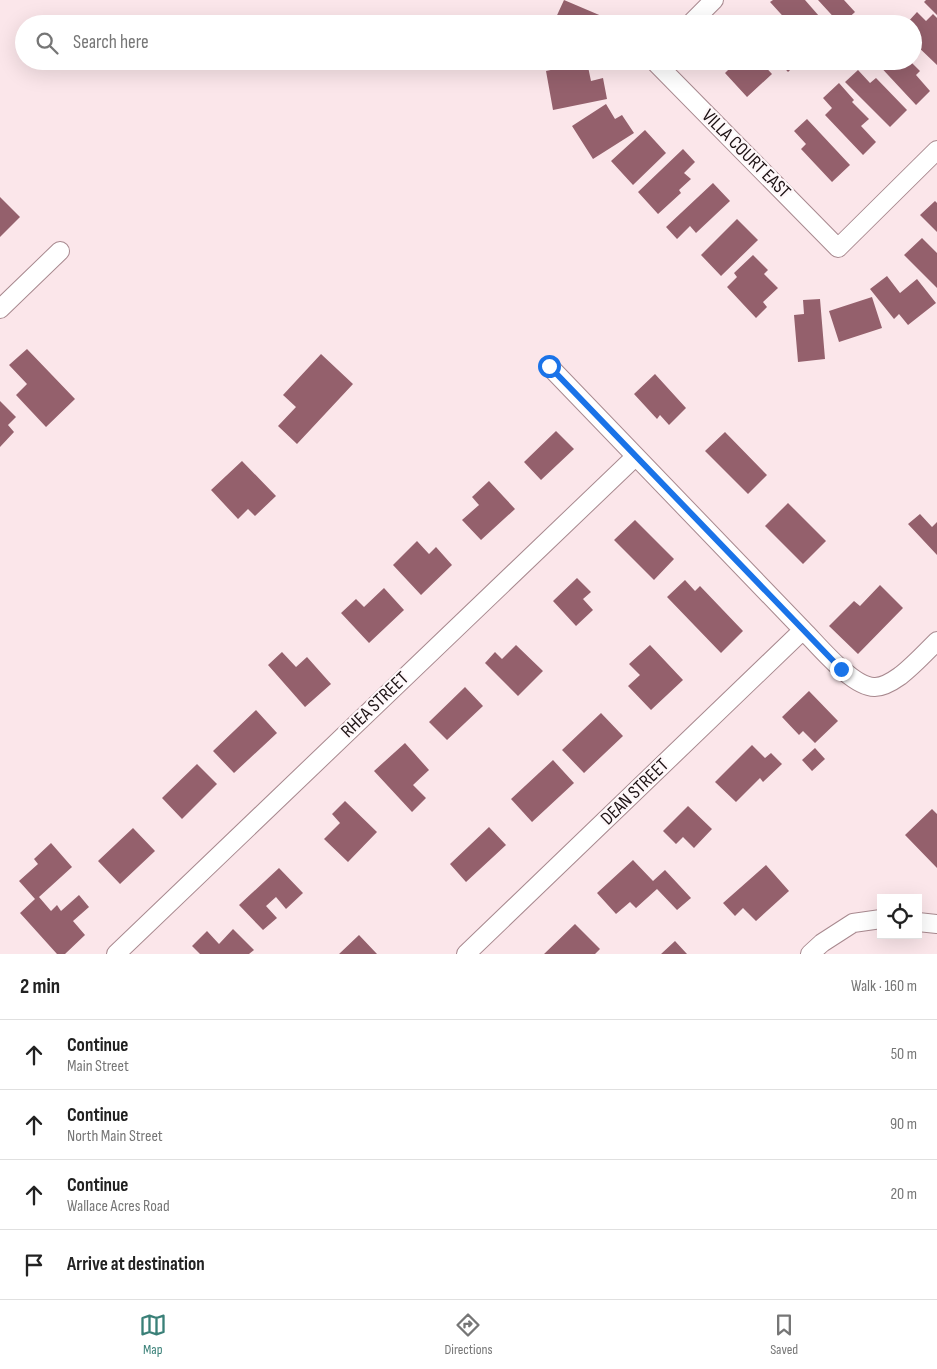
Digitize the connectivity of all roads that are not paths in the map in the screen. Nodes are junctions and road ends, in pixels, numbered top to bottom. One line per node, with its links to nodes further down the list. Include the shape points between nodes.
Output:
1 (714, 0): 2 (street)
2 (699, 15)
3 (663, 70): 4 (street, VILLA COURT EAST, via 838,248)
4 (937, 150)
5 (60, 251): 6 (street)
6 (0, 309)
7 (549, 366): 8 (street)
8 (635, 457): 9 (street); 14 (street, RHEA STREET)
9 (803, 630): 10 (street, via 853,679 874,688 901,675); 15 (street, DEAN STREET)
10 (937, 641)
11 (877, 919): 16 (street, via 853,923)
12 (922, 922): 13 (street)
13 (937, 924)
14 (116, 954)
15 (466, 954)
16 (810, 954)

